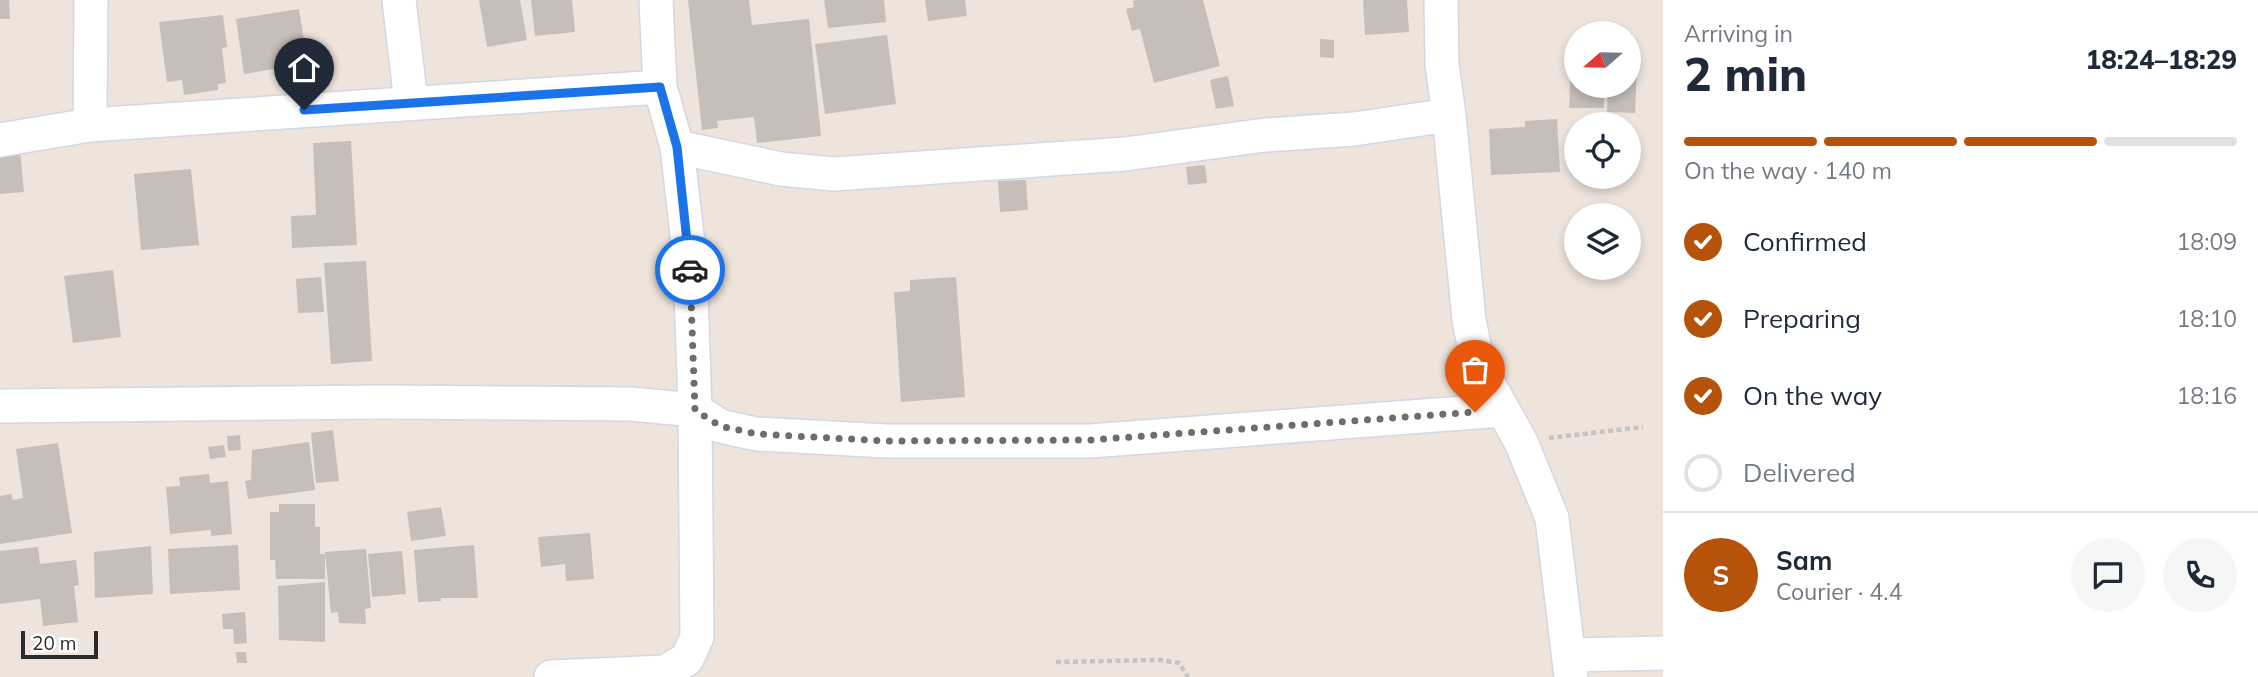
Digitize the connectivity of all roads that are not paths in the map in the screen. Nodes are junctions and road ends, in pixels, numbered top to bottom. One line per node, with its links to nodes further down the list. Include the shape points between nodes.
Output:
1 (91, 0): 8 (street)
2 (399, 0): 6 (street)
3 (656, 0): 5 (street)
4 (1441, 0): 7 (street)
5 (660, 87): 6 (street); 10 (street)
6 (411, 102): 8 (street)
7 (1449, 115): 10 (street, via 1125,154 834,174 781,169); 13 (street, via 1469,320 1478,365)
8 (90, 125): 9 (street)
9 (0, 140)
10 (677, 147): 12 (street, via 690,261)
11 (0, 405): 12 (street, via 398,402 631,404)
12 (695, 410): 13 (street, via 720,426 757,434 887,441 1090,440); 16 (street, via 697,637 687,659 666,672)
13 (1503, 410): 15 (street, via 1552,519)
14 (1663, 653): 15 (street)
15 (1570, 666)
16 (551, 677)

